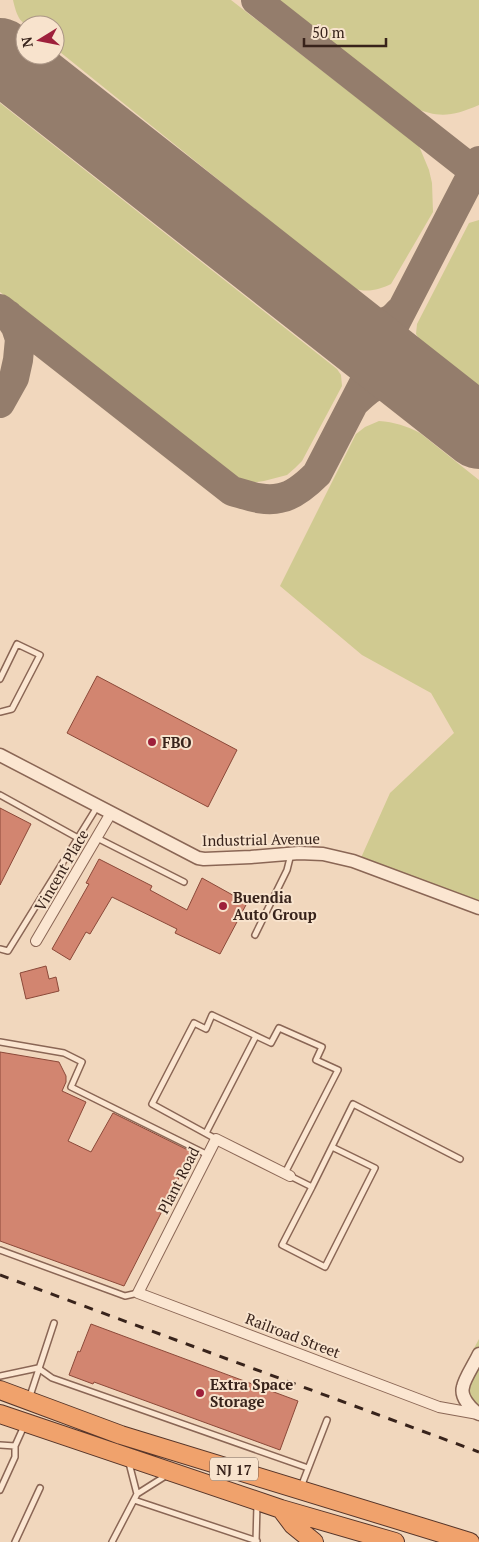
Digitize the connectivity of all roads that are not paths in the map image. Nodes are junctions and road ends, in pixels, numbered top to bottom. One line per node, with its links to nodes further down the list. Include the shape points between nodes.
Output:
1 (0, 679): 2 (lane, via 17,644 40,655 12,709)
2 (0, 712)
3 (0, 755): 5 (street, Industrial Avenue)
4 (0, 795): 7 (lane)
5 (97, 806): 6 (street, Industrial Avenue); 7 (lane)
6 (111, 813): 8 (street, Vincent Place); 9 (street, Industrial Avenue, via 198,858)
7 (78, 838): 14 (lane, via 8,950)
8 (97, 838): 10 (lane); 13 (street, Vincent Place)
9 (292, 853): 11 (street, Industrial Avenue, via 338,857); 12 (lane)
10 (184, 882)
11 (479, 908)
12 (255, 935)
13 (36, 941)
14 (0, 949)
15 (256, 1036): 17 (lane); 17 (lane, via 212,1015 206,1029 194,1023 156,1096 152,1104); 22 (lane, via 271,1043 279,1028 322,1047 316,1060 338,1070)
16 (0, 1042): 20 (lane, via 64,1053 82,1062 71,1087)
17 (206, 1133): 18 (lane)
18 (216, 1139): 20 (street, Plant Road); 22 (street, Plant Road)
19 (332, 1147): 21 (lane, via 353,1104); 23 (lane); 23 (lane, via 375,1168 325,1267 282,1245)
20 (208, 1155): 25 (street, Plant Road)
21 (460, 1159)
22 (287, 1174): 23 (lane)
23 (312, 1188)
24 (0, 1250): 25 (lane, via 125,1296)
25 (138, 1293): 33 (street, Railroad Street, via 439,1407)
26 (54, 1323): 28 (lane)
27 (479, 1354): 33 (street, via 462,1388 464,1397)
28 (38, 1368): 29 (lane); 31 (lane); 39 (lane, via 52,1378)
29 (0, 1376)
30 (0, 1390): 31 (highway, NJ 17)
31 (28, 1401): 43 (highway, NJ 17)
32 (0, 1414): 35 (highway, NJ 17)
33 (479, 1414)
34 (327, 1420): 39 (lane)
35 (25, 1423): 37 (lane); 38 (highway, NJ 17)
36 (0, 1445): 37 (lane)
37 (14, 1446): 42 (lane, via 15,1457)
38 (128, 1458): 40 (highway, NJ 17); 44 (lane)
39 (308, 1468): 43 (lane)
40 (171, 1472): 44 (lane); 46 (highway, NJ 17)
41 (40, 1488): 49 (lane)
42 (0, 1490)
43 (300, 1490): 48 (highway, NJ 17)
44 (137, 1494): 45 (lane)
45 (134, 1500): 50 (lane); 51 (lane)
46 (257, 1501): 47 (highway, NJ 17); 51 (lane)
47 (282, 1509): 52 (highway, via 293,1525); 53 (highway, NJ 17)
48 (466, 1541)
49 (15, 1542)
50 (112, 1542)
51 (256, 1542)
52 (314, 1542)
53 (395, 1542)

